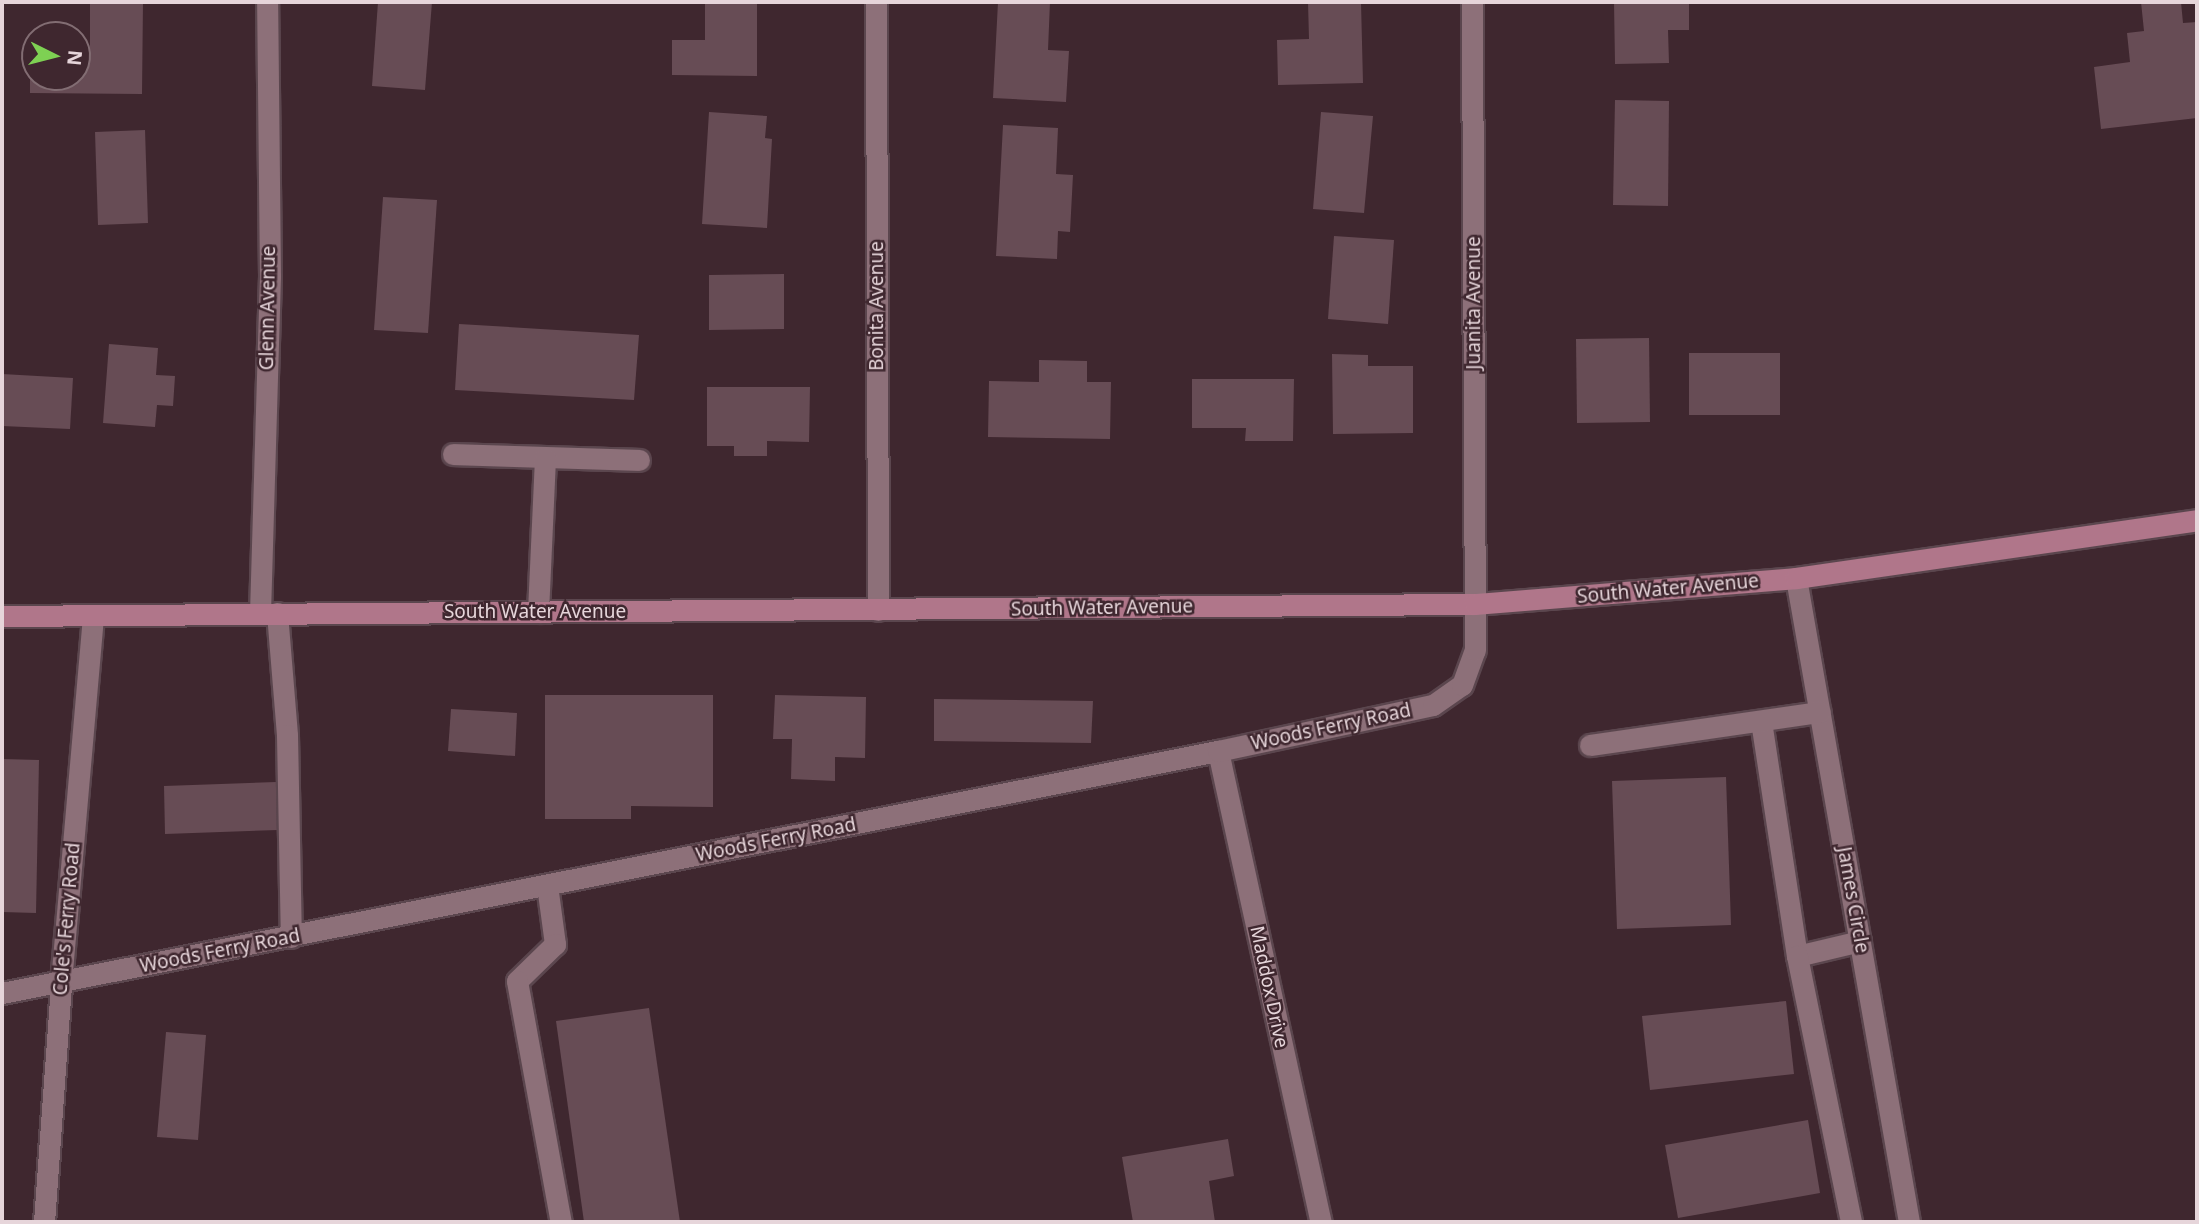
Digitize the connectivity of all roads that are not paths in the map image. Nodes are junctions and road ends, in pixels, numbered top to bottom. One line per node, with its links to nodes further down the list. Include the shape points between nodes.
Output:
1 (267, 2): 12 (street, Glenn Avenue)
2 (876, 2): 10 (street, Bonita Avenue)
3 (1472, 2): 9 (street, Juanita Avenue)
4 (453, 454): 5 (street)
5 (545, 458): 6 (street); 11 (street)
6 (639, 460)
7 (2197, 520): 8 (main road, South Water Avenue)
8 (1796, 578): 9 (main road, South Water Avenue); 15 (street, James Circle)
9 (1475, 604): 10 (main road, South Water Avenue); 18 (street, Woods Ferry Road, via 1475,650 1462,685 1433,705)
10 (878, 610): 11 (main road, South Water Avenue)
11 (538, 612): 12 (main road, South Water Avenue)
12 (268, 613): 14 (main road, South Water Avenue); 20 (street, Glenn Avenue, via 287,735)
13 (2, 616): 14 (main road, South Water Avenue)
14 (93, 617): 23 (street, Cole's Ferry Road)
15 (1820, 712): 16 (street); 21 (street, James Circle)
16 (1761, 721): 17 (street); 22 (street)
17 (1590, 745)
18 (1218, 751): 19 (street, Woods Ferry Road); 27 (street, Maddox Drive)
19 (547, 885): 20 (street, Woods Ferry Road); 26 (street, via 555,944 517,981)
20 (291, 937): 23 (street, Woods Ferry Road)
21 (1860, 941): 22 (street); 29 (street, James Circle)
22 (1797, 956): 28 (street)
23 (61, 982): 24 (street, Woods Ferry Road); 25 (street, Cole's Ferry Road)
24 (2, 993)
25 (44, 1222)
26 (561, 1222)
27 (1321, 1222)
28 (1851, 1222)
29 (1909, 1222)

